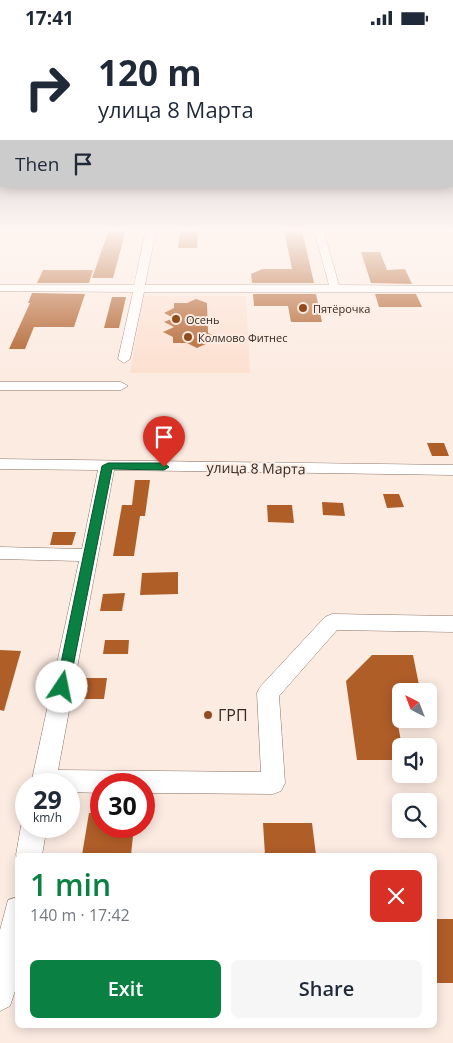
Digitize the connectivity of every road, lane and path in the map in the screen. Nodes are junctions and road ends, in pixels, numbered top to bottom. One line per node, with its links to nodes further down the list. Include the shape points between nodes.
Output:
1 (140, 277): 4 (street)
2 (332, 277): 5 (street)
3 (4, 288): 4 (street); 7 (street)
4 (138, 288): 5 (street); 8 (street)
5 (335, 289): 6 (street)
6 (453, 289)
7 (0, 303)
8 (124, 359)
9 (0, 386): 10 (street)
10 (121, 386)
11 (0, 464): 12 (street, улица 8 Марта)
12 (108, 466): 13 (street, улица 8 Марта); 15 (street)
13 (453, 470)
14 (0, 553): 15 (street)
15 (89, 555): 17 (street)
16 (453, 624): 18 (street, via 332,622 268,693 273,783)
17 (45, 773)
18 (80, 783)
19 (32, 838): 20 (street)
20 (29, 853)
21 (15, 924): 22 (street)
22 (0, 996)

